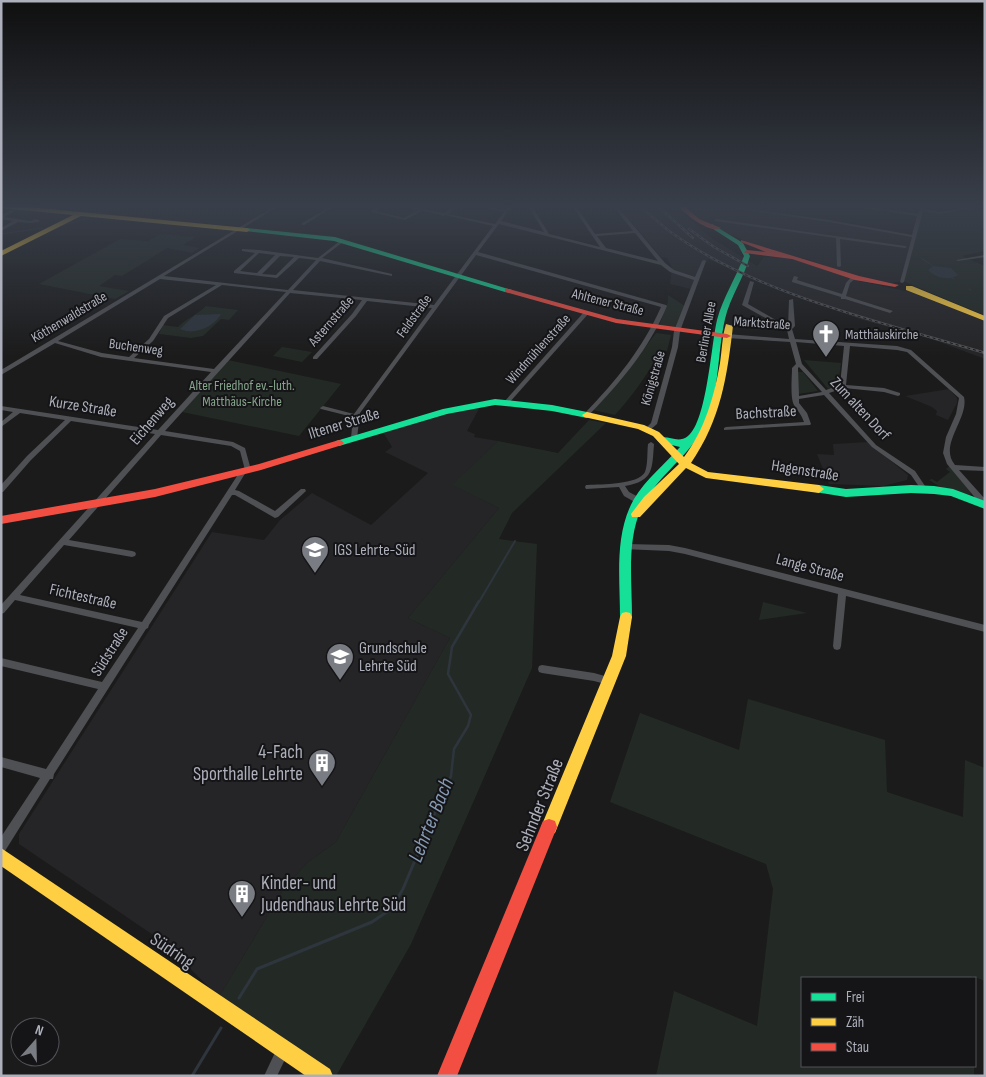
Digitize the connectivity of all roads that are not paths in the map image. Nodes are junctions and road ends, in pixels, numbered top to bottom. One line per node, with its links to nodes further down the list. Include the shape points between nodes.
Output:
1 (194, 256): 25 (street, Köthenwaldstraße)
2 (254, 256): 22 (street, via 236,272)
3 (277, 256): 22 (street)
4 (298, 256): 22 (street, via 277,277)
5 (300, 256): 17 (street)
6 (322, 256): 17 (street, Eichenweg)
7 (394, 256): 24 (main road, Ahltener Straße)
8 (472, 256): 24 (street, Feldstraße)
9 (490, 256): 40 (street, via 664,306)
10 (632, 256): 20 (street)
11 (656, 256): 20 (street)
12 (752, 256): 43 (main road, Berliner Allee, via 754,260 735,299)
13 (790, 256): 27 (main road)
14 (839, 256): 21 (street)
15 (908, 256): 31 (street)
16 (984, 257): 19 (street)
17 (319, 259): 23 (street); 32 (street, Eichenweg)
18 (704, 260): 28 (street, Königstraße)
19 (958, 260)
20 (662, 264): 28 (street)
21 (839, 266)
22 (258, 275)
23 (390, 275)
24 (459, 275): 36 (street, Feldstraße); 38 (main road, Ahltener Straße)
25 (159, 277): 30 (street); 45 (street, Köthenwaldstraße)
26 (796, 277): 33 (street, via 794,281)
27 (854, 277): 31 (main road); 33 (street, via 848,283)
28 (696, 279): 42 (street, Königstraße)
29 (752, 282): 41 (street, via 745,305)
30 (221, 284): 32 (street); 48 (street, via 166,317 151,340)
31 (902, 285): 39 (main road)
32 (288, 291): 34 (street); 50 (street, Eichenweg)
33 (843, 298): 37 (street)
34 (365, 300): 36 (street); 47 (street, Asternstraße)
35 (791, 300): 41 (street, via 792,326)
36 (436, 307): 61 (street, Feldstraße)
37 (890, 311)
38 (586, 313): 40 (main road, Ahltener Straße); 56 (street, Windmühlenstraße)
39 (985, 319)
40 (656, 328): 42 (main road, Ahltener Straße); 60 (street, via 618,382)
41 (789, 329): 44 (street)
42 (677, 332): 43 (main road, Marktstraße); 64 (street, Königstraße, via 654,424)
43 (723, 335): 44 (street, Marktstraße); 67 (main road, Berliner Allee, via 710,390); 70 (main road, Berliner Allee, via 723,377 713,416 699,444)
44 (792, 340): 46 (street, Marktstraße); 49 (street)
45 (54, 341): 48 (street, Buchenweg, via 101,355); 51 (street, Köthenwaldstraße)
46 (847, 344): 52 (street); 71 (street, Marktstraße, via 909,351 962,398 963,407 948,436 946,454)
47 (315, 358)
48 (130, 359): 50 (street, Buchenweg)
49 (799, 364): 53 (street, Zum alten Dorf); 55 (street, via 795,368)
50 (215, 371): 66 (street, Eichenweg)
51 (1, 373)
52 (843, 386): 53 (street); 54 (street)
53 (825, 392): 55 (street); 76 (street, Zum alten Dorf, via 874,446 913,473)
54 (898, 394)
55 (795, 398): 65 (street, Bachstraße, via 808,424)
56 (508, 402): 60 (main road, Iltener Straße); 68 (main road, Iltener Straße, via 470,405)
57 (1, 408): 59 (street, Kurze Straße)
58 (323, 408): 61 (street)
59 (18, 411): 62 (street, Kurze Straße); 63 (street)
60 (587, 414): 64 (main road, Iltener Straße)
61 (356, 416): 68 (street)
62 (69, 419): 66 (street, Kurze Straße); 77 (street)
63 (1, 425)
64 (648, 429): 69 (main road, Iltener Straße)
65 (726, 429)
66 (160, 434): 73 (street, Kurze Straße, via 233,444 243,450); 81 (street, Eichenweg)
67 (694, 434): 69 (main road, via 680,444); 70 (main road, Berliner Allee)
68 (354, 438): 73 (main road, Iltener Straße)
69 (656, 442): 70 (main road, Iltener Straße); 74 (street, via 648,473 640,480)
70 (681, 461): 76 (main road, Hagenstraße, via 700,473 722,478 784,483 846,494); 80 (main road, Sehnder Straße)
71 (954, 467): 72 (street); 82 (street)
72 (985, 469)
73 (246, 471): 78 (street, Südstraße); 81 (main road, Iltener Straße)
74 (621, 485): 75 (street); 80 (street, via 626,494)
75 (588, 488)
76 (924, 489): 82 (main road, Hagenstraße, via 953,493)
77 (1, 490)
78 (231, 492): 79 (street, via 274,515); 90 (street, Südstraße)
79 (303, 492)
80 (641, 502): 85 (main road, Sehnder Straße, via 628,520)
81 (98, 504): 83 (main road, Iltener Straße); 84 (street, Eichenweg)
82 (985, 505)
83 (1, 520)
84 (64, 542): 86 (street); 88 (street, Eichenweg)
85 (627, 543): 87 (street, Lange Straße, via 676,549); 95 (main road, Sehnder Straße, via 626,626)
86 (132, 554)
87 (842, 592): 91 (street, Lange Straße); 92 (street)
88 (14, 597): 89 (street, Eichenweg); 90 (street, Fichtestraße)
89 (1, 611)
90 (145, 626): 96 (street, Südstraße)
91 (985, 629)
92 (837, 646)
93 (1, 662): 96 (street)
94 (542, 669): 95 (street)
95 (609, 681): 104 (main road, Sehnder Straße)
96 (105, 688): 98 (street, Südstraße)
97 (1, 762): 98 (street)
98 (49, 775): 99 (street, Südstraße)
99 (1, 847)
100 (1, 856): 101 (main road, Südring)
101 (284, 1049): 102 (street); 103 (main road, Südring)
102 (270, 1076)
103 (323, 1076)
104 (447, 1076)

